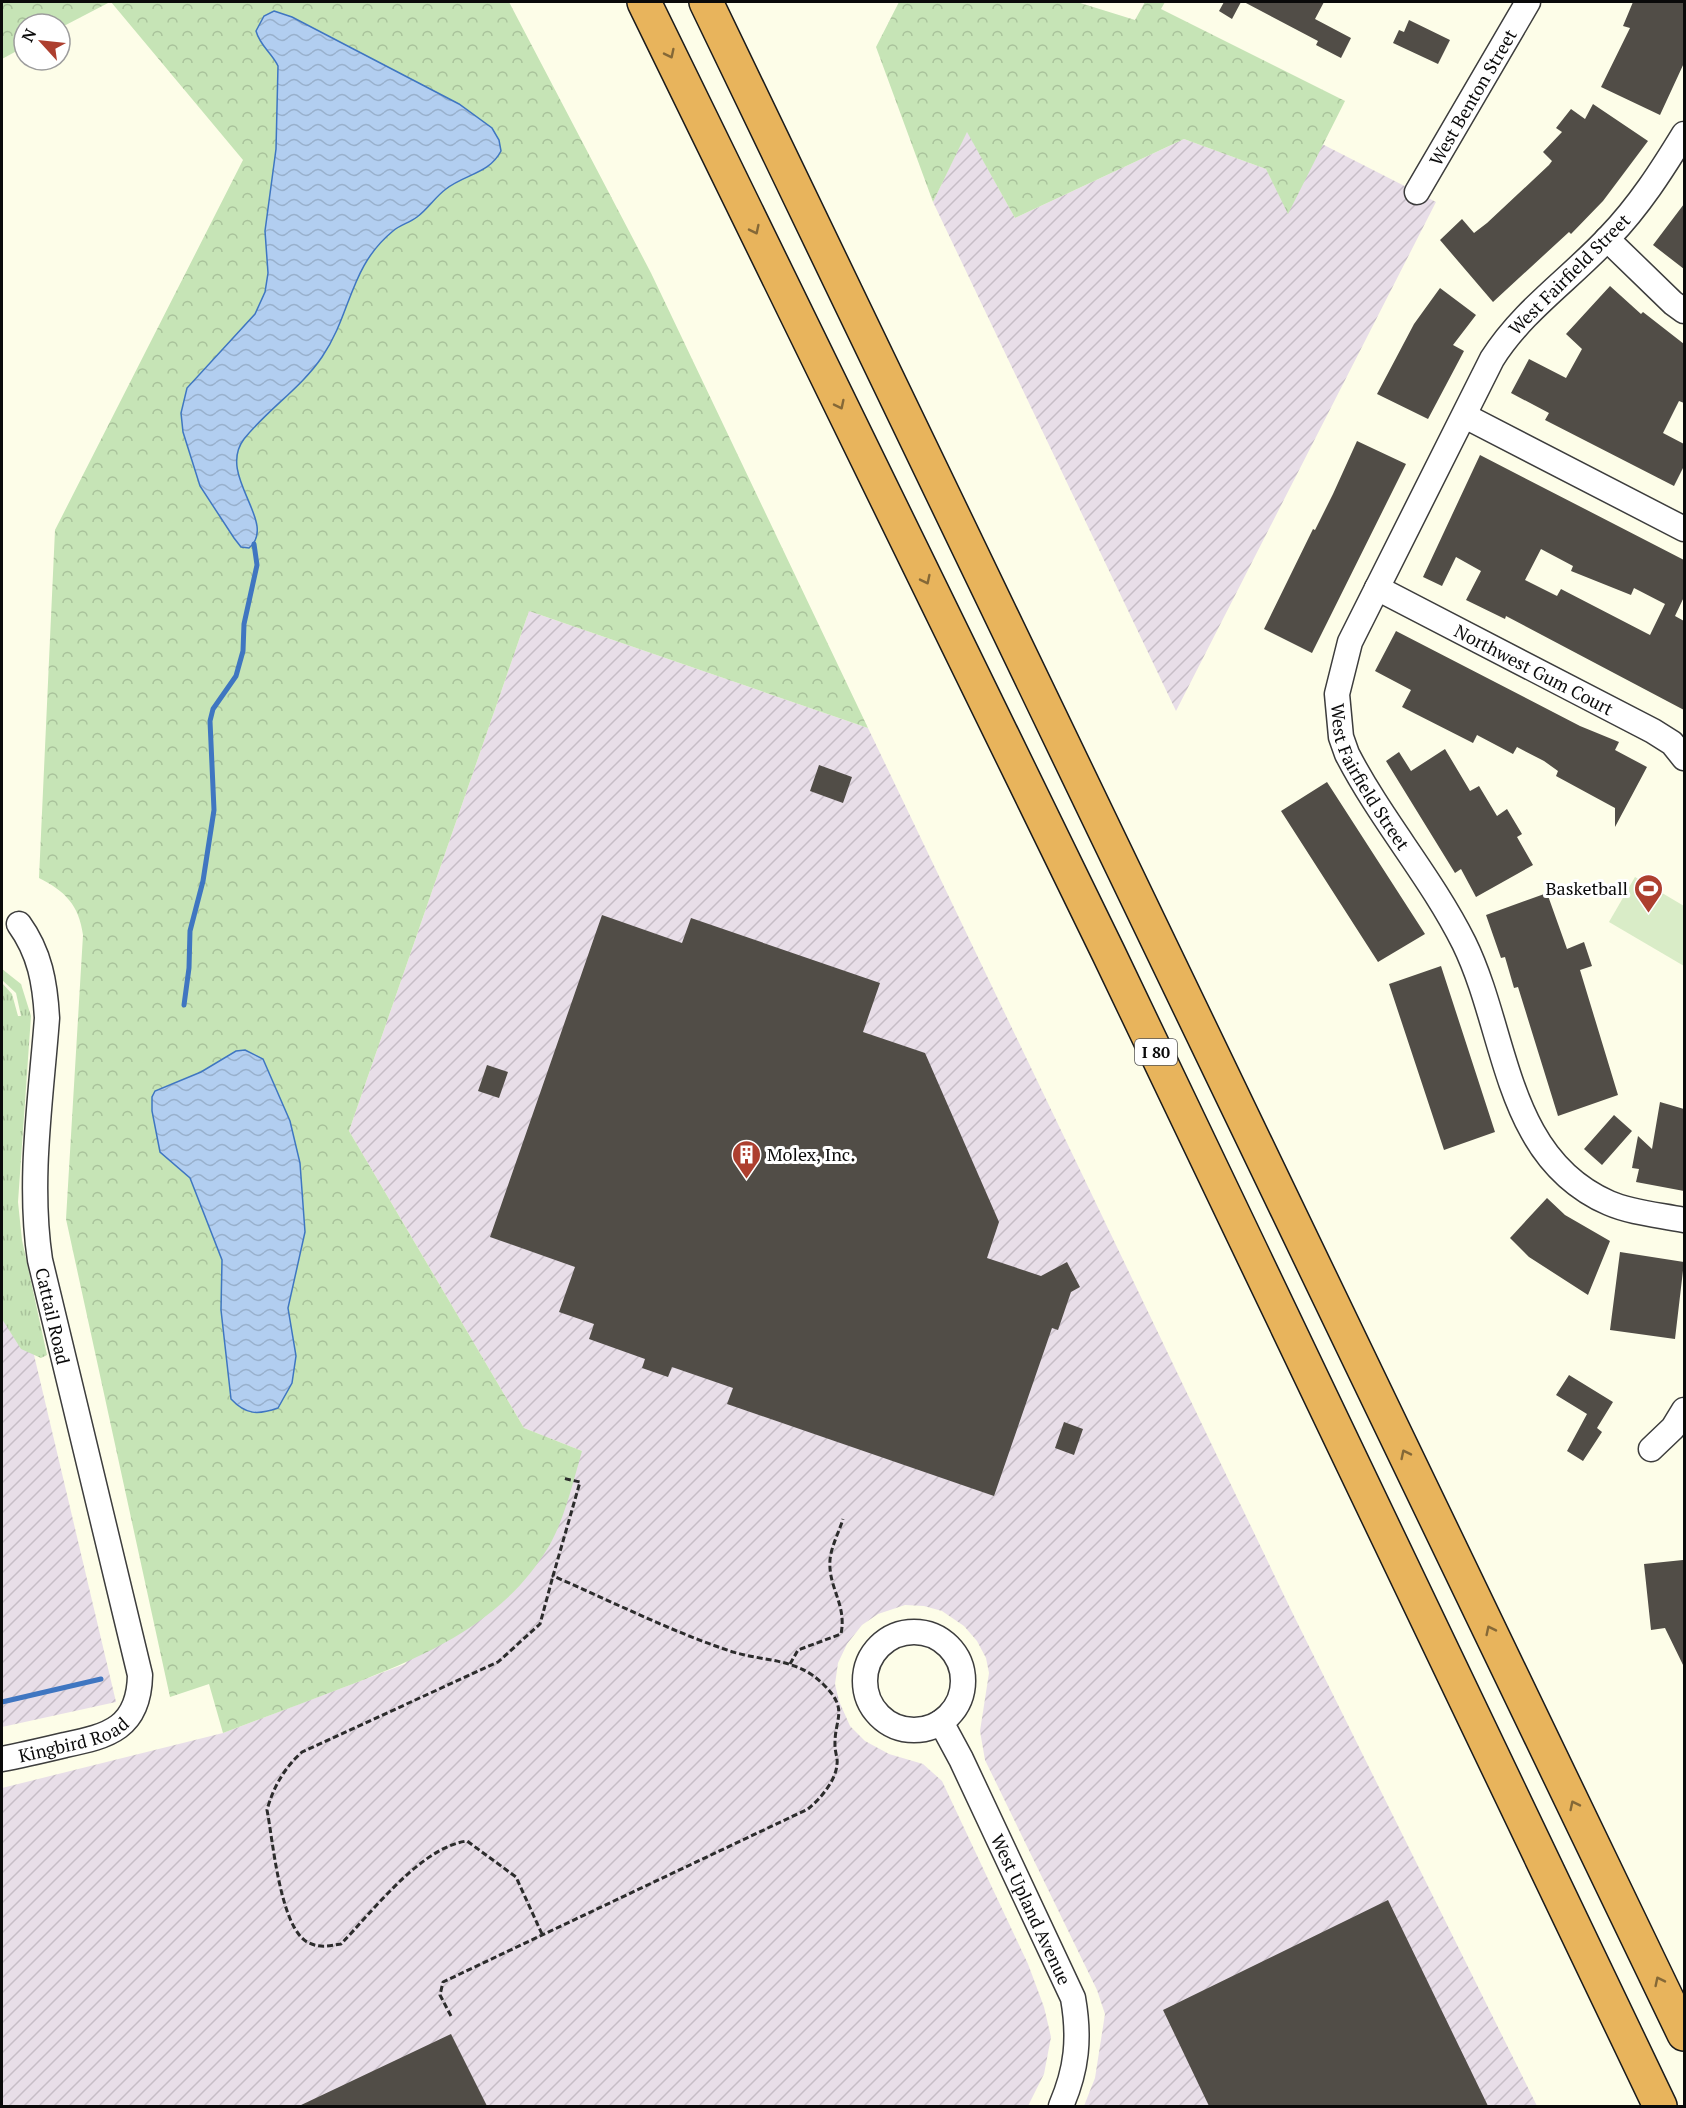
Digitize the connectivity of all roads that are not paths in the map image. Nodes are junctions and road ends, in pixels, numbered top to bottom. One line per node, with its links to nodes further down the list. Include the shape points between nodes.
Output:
1 (644, 2): 21 (highway, I 80, one-way to 21, via 1108,952)
2 (706, 2): 19 (highway, I 80, one-way to 2)
3 (1528, 2): 5 (street, West Benton Street)
4 (1684, 134): 6 (street, West Fairfield Street, via 1653,185)
5 (1417, 192)
6 (1607, 239): 7 (street); 8 (street, West Fairfield Street, via 1510,331)
7 (1684, 311)
8 (1465, 416): 9 (street); 10 (street, West Fairfield Street)
9 (1684, 529)
10 (1377, 588): 11 (street, Northwest Gum Court, via 1653,731 1672,743); 13 (street, West Fairfield Street, via 1350,642 1339,679 1338,716 1347,754 1466,947 1520,1108 1543,1151 1571,1180 1610,1204)
11 (1684, 758)
12 (19, 924): 16 (street, Cattail Road, via 32,941 40,962 47,1018 35,1195 38,1249 140,1675)
13 (1684, 1220)
14 (1684, 1410): 15 (street, via 1673,1428)
15 (1651, 1449)
16 (135, 1706): 18 (street, Kingbird Road, via 119,1727 102,1737)
17 (941, 1722): 17 (street, via 960,1701 963,1670 957,1656 947,1643 918,1631 887,1640 874,1652 867,1667 865,1684 878,1715 908,1730 925,1729); 20 (street, West Upland Avenue, via 1073,1998 1078,2026 1077,2056)
18 (2, 1760)
19 (1684, 2034)
20 (1061, 2106)
21 (1660, 2106)

